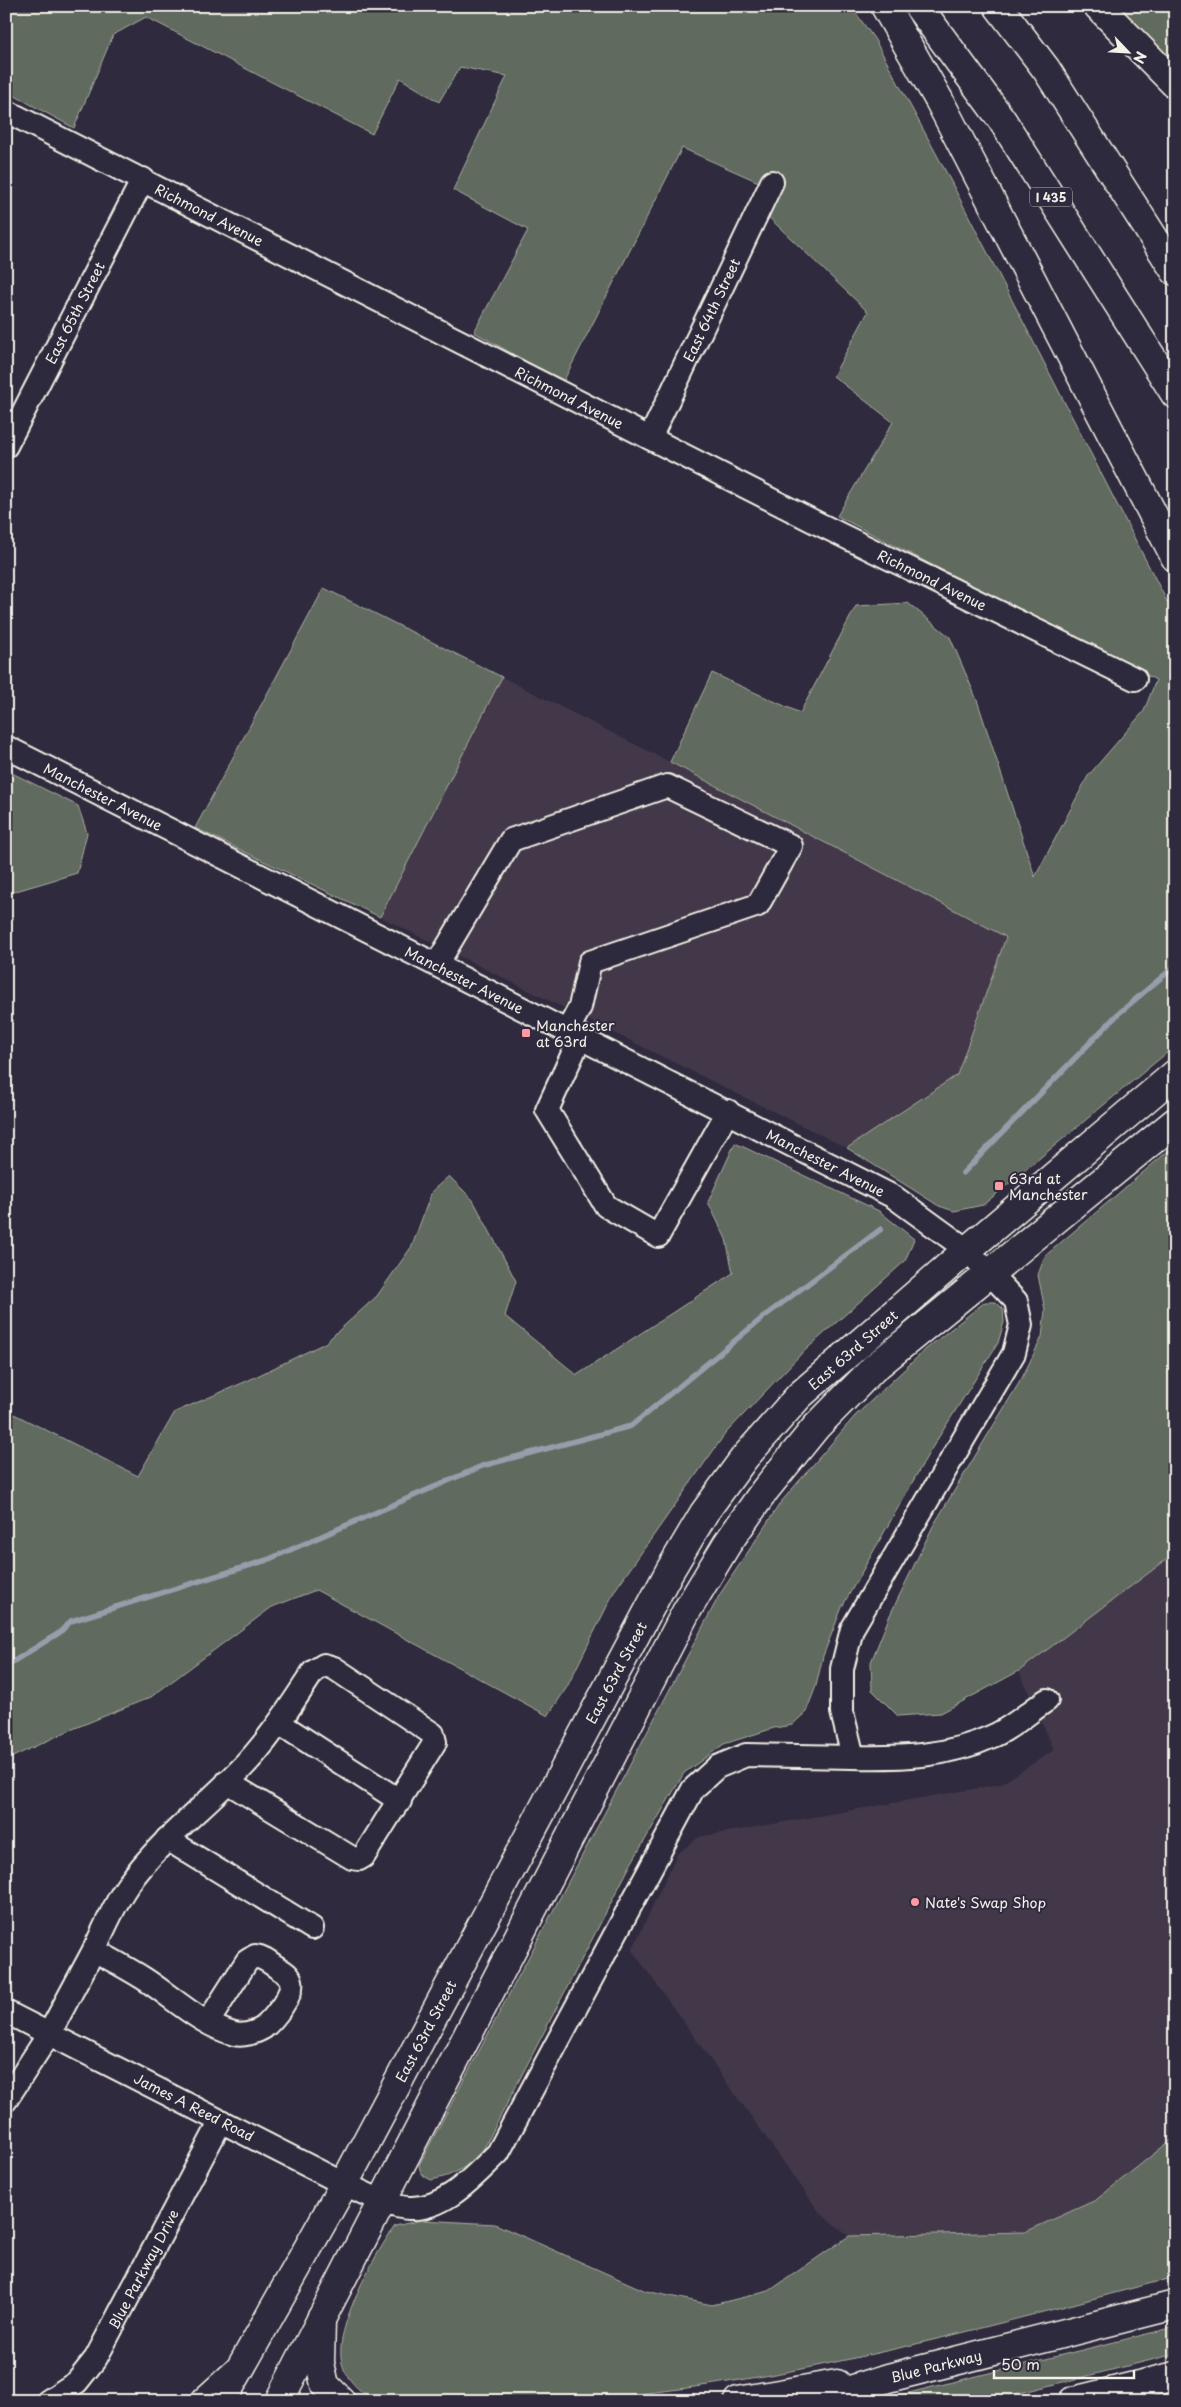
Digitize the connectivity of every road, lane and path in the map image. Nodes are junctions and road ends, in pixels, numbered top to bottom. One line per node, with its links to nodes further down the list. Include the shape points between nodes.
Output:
1 (885, 6): 13 (main road, via 939,100)
2 (918, 6): 10 (main road, I 435, via 1002,120)
3 (998, 6): 9 (main road, via 1046,69)
4 (1098, 6): 5 (main road)
5 (1175, 84)
6 (6, 111): 7 (street, Richmond Avenue)
7 (143, 179): 11 (street, Richmond Avenue); 12 (street, East 65th Street)
8 (772, 182): 11 (street, East 64th Street)
9 (1175, 271)
10 (1175, 394)
11 (650, 438): 14 (street, Richmond Avenue)
12 (6, 446)
13 (1175, 557)
14 (1135, 679)
15 (6, 747): 16 (street, Manchester Avenue)
16 (437, 964): 17 (street, Manchester Avenue); 17 (street, via 511,840 667,786 791,846 758,905 590,962)
17 (574, 1033): 19 (street, Manchester Avenue); 19 (street, via 547,1110 606,1206 658,1236)
18 (1175, 1074): 21 (main road, East 63rd Street)
19 (728, 1111): 21 (street, Manchester Avenue, via 894,1197)
20 (1175, 1122): 22 (main road, East 63rd Street)
21 (967, 1250): 22 (street, Manchester Avenue); 36 (main road, East 63rd Street, via 799,1396 745,1457 704,1513 669,1572)
22 (989, 1274): 25 (street, Manchester Avenue, via 1016,1300 1022,1325 1014,1353 852,1629 842,1669 842,1712); 37 (main road, East 63rd Street, via 874,1368 816,1427 727,1544 682,1621)
23 (1048, 1700): 25 (street, James A Reed Road, via 995,1736 958,1749 910,1758)
24 (278, 1723): 26 (street); 27 (street); 27 (street, via 313,1672 324,1665 334,1668 433,1734 433,1748)
25 (853, 1757): 37 (street, James A Reed Road, via 746,1755 717,1767 693,1789 498,2153 469,2181 436,2204 409,2208)
26 (228, 1782): 27 (street, via 352,1858 359,1859); 28 (street)
27 (400, 1801)
28 (167, 1839): 29 (street); 30 (street, via 126,1887)
29 (312, 1928)
30 (94, 1950): 32 (street); 33 (street)
31 (6, 2012): 33 (street, James A Reed Road)
32 (208, 2022)
33 (49, 2034): 34 (street); 35 (street, James A Reed Road)
34 (6, 2100)
35 (221, 2121): 36 (street, James A Reed Road); 43 (street, Blue Parkway Drive, via 96,2358 76,2382)
36 (344, 2184): 37 (street, James A Reed Road); 40 (main road, East 63rd Street)
37 (382, 2200): 39 (main road, East 63rd Street)
38 (1175, 2305): 42 (main road, Blue Parkway)
39 (321, 2319): 46 (main road, East 63rd Street); 47 (main road, via 320,2362 325,2385)
40 (238, 2371): 44 (main road); 45 (main road, East 63rd Street)
41 (1175, 2376): 50 (main road)
42 (888, 2378): 48 (main road, via 793,2390); 49 (main road, Blue Parkway)
43 (48, 2401)
44 (205, 2401)
45 (222, 2401)
46 (279, 2401)
47 (341, 2401)
48 (738, 2401)
49 (815, 2401)
50 (1073, 2401)

